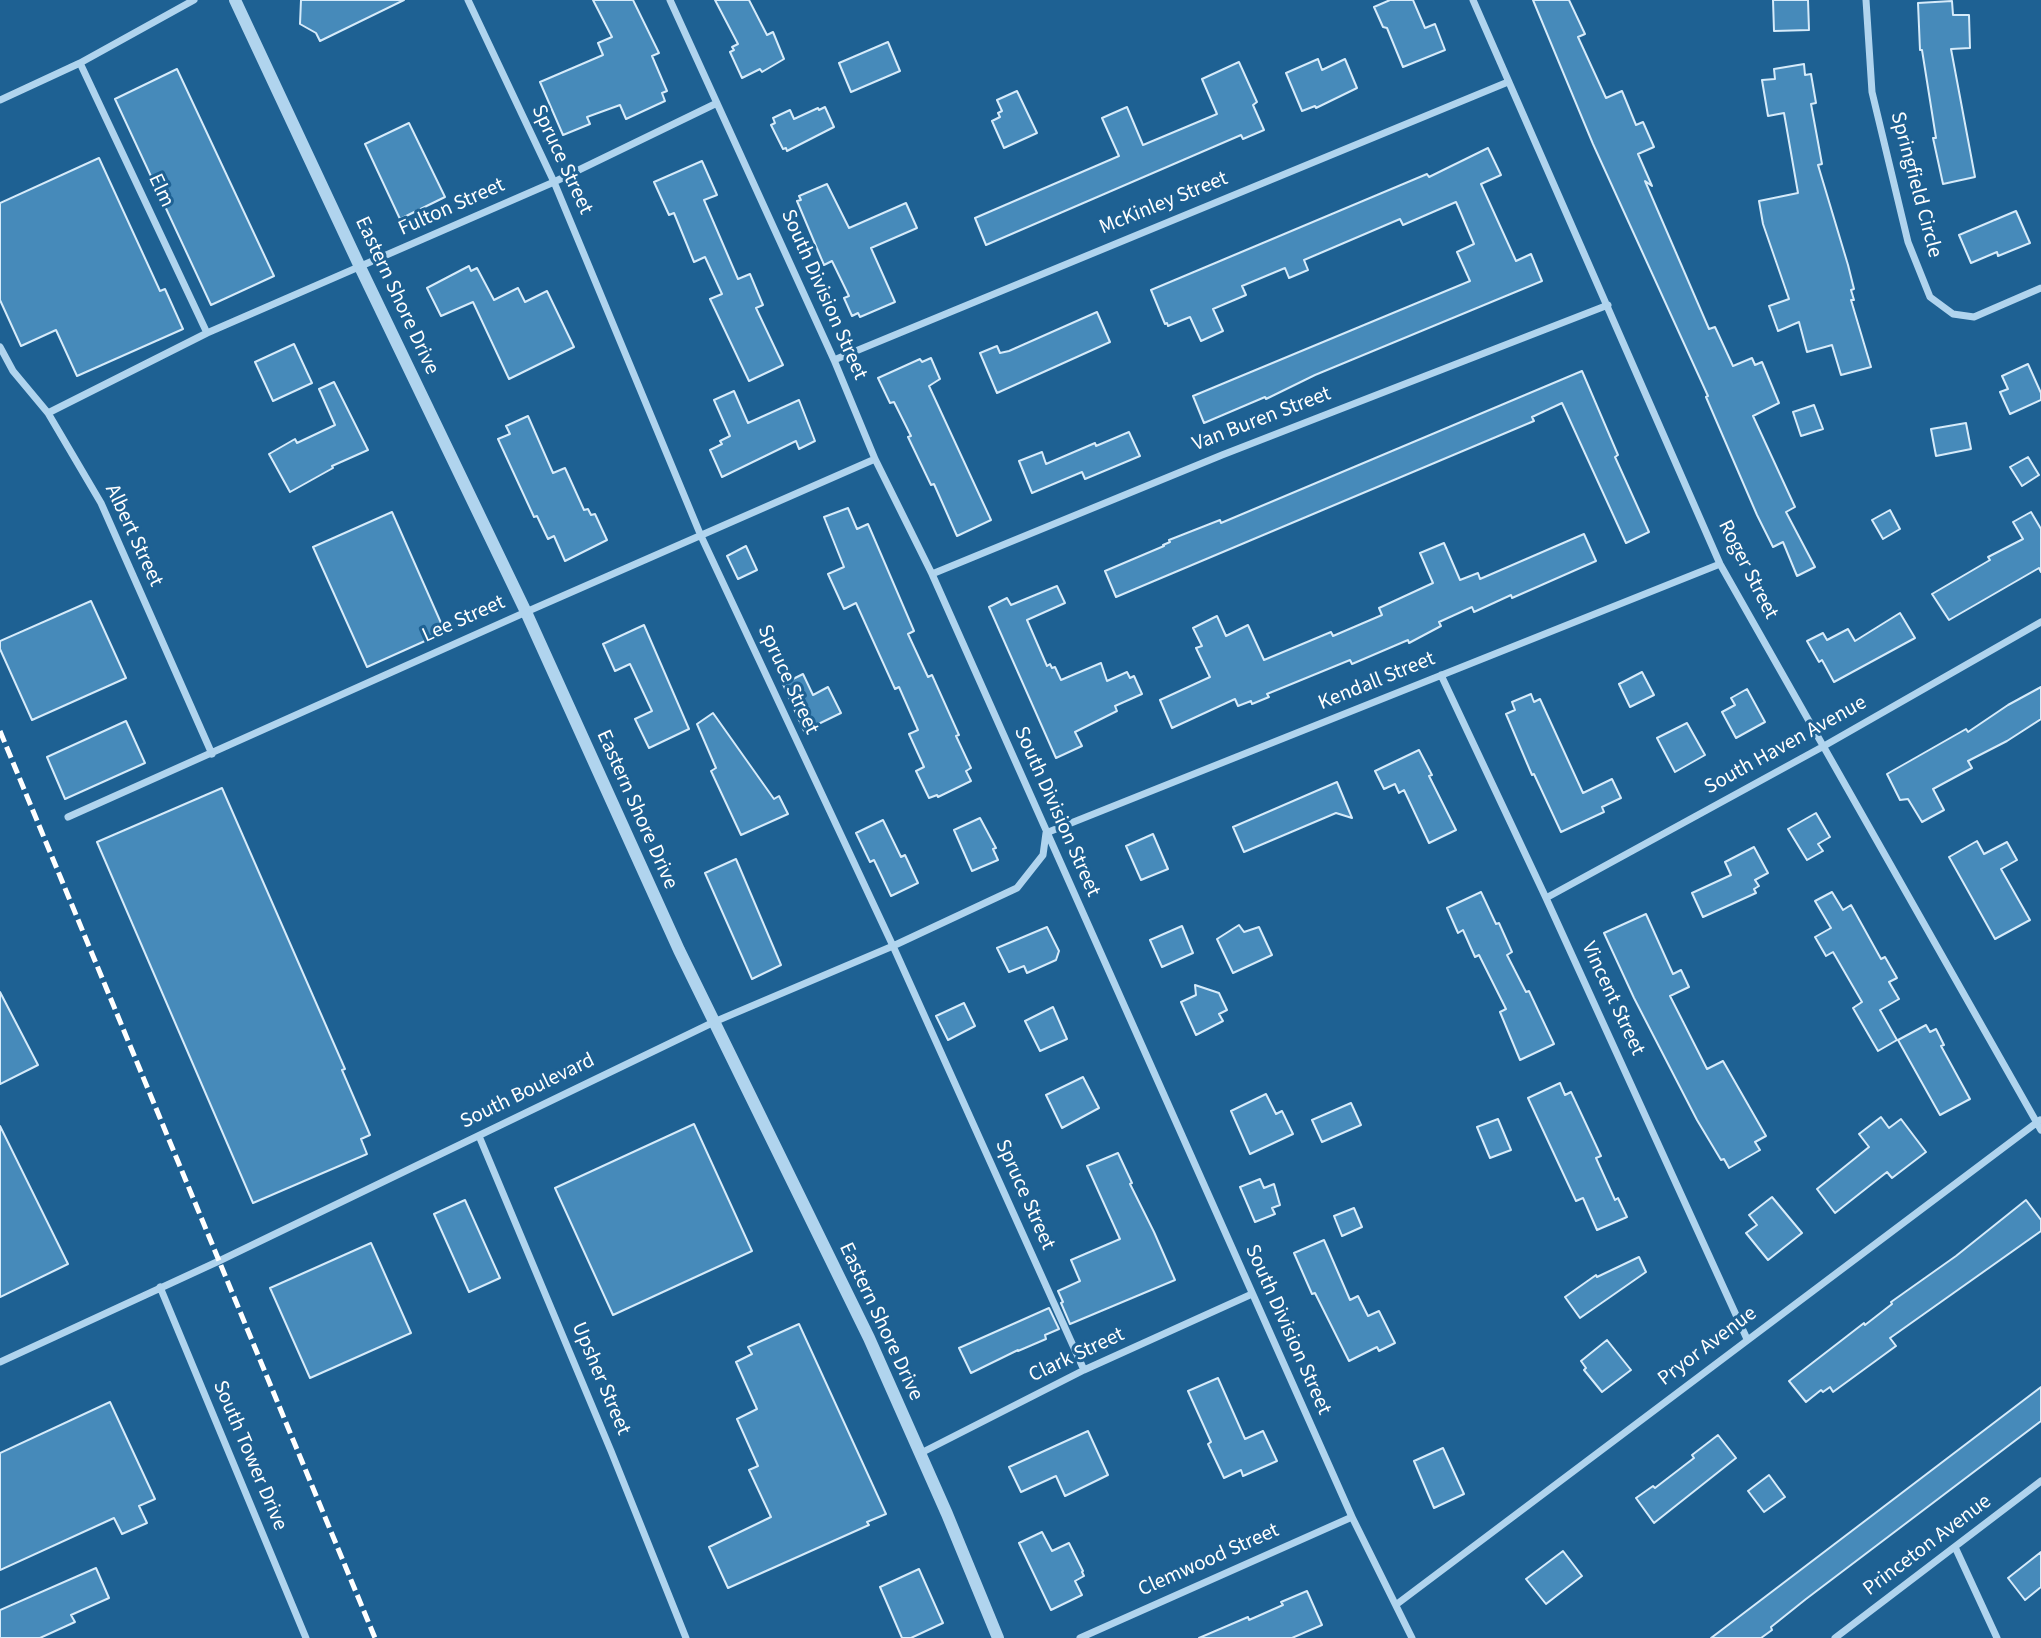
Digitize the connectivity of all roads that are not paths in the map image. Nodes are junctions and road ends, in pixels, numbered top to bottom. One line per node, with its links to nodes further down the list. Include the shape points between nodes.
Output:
1 (194, 0): 7 (street)
2 (235, 0): 12 (street, Eastern Shore Drive)
3 (468, 0): 11 (street, Spruce Street)
4 (670, 0): 10 (street, South Division Street)
5 (1473, 0): 8 (street, Roger Street)
6 (1866, 0): 13 (street, Springfield Circle, via 1872,92 1908,242 1930,297 1953,314 1974,317)
7 (80, 63): 9 (street); 15 (street, Elm)
8 (1508, 82): 14 (street, Roger Street); 17 (street, McKinley Street)
9 (0, 100)
10 (717, 103): 11 (street, Fulton Street); 17 (street, South Division Street)
11 (554, 182): 12 (street, Fulton Street); 20 (street, Spruce Street)
12 (360, 267): 15 (street, Fulton Street); 23 (street, Eastern Shore Drive)
13 (2041, 288)
14 (1608, 305): 21 (street, Roger Street); 22 (street, Van Buren Street, via 1222,454)
15 (207, 333): 18 (street, Fulton Street)
16 (0, 347): 18 (street, Albert Street, via 13,371)
17 (834, 360): 19 (street, South Division Street)
18 (48, 413): 27 (street, Albert Street, via 101,503)
19 (875, 459): 20 (street, Lee Street); 22 (street, South Division Street)
20 (701, 536): 23 (street, Lee Street); 31 (street, Spruce Street)
21 (1720, 564): 25 (street, Kendall Street); 26 (street, Roger Street)
22 (932, 574): 29 (street, South Division Street)
23 (526, 612): 27 (street, Lee Street); 32 (street, Eastern Shore Drive)
24 (2041, 622): 26 (street, South Haven Avenue)
25 (1441, 675): 29 (street, Kendall Street); 30 (street, Vincent Street)
26 (1824, 746): 30 (street, South Haven Avenue); 33 (street, Roger Street)
27 (212, 754): 28 (street, Lee Street)
28 (68, 817)
29 (1046, 833): 31 (street, South Boulevard, via 1043,855 1017,888); 36 (street, South Division Street)
30 (1546, 898): 37 (street, Vincent Street)
31 (892, 946): 32 (street, South Boulevard); 39 (street, Spruce Street)
32 (714, 1022): 34 (street, South Boulevard); 40 (street, Eastern Shore Drive, via 869,1338)
33 (2040, 1124): 37 (street, Pryor Avenue)
34 (479, 1136): 35 (street, South Boulevard); 46 (street, Upsher Street)
35 (160, 1287): 38 (street, South Boulevard); 45 (street, South Tower Drive)
36 (1252, 1294): 39 (street, Clark Street); 42 (street, South Division Street)
37 (1747, 1339): 44 (street, Pryor Avenue)
38 (0, 1362)
39 (1084, 1370): 40 (street, Clark Street)
40 (919, 1454): 47 (street, Eastern Shore Drive)
41 (2041, 1481): 43 (street, Princeton Avenue)
42 (1352, 1517): 44 (street, South Division Street); 48 (street, Clemwood Street)
43 (1955, 1547): 50 (street, Princeton Avenue); 51 (street)
44 (1397, 1604): 49 (street, South Division Street)
45 (306, 1638)
46 (686, 1638)
47 (998, 1638)
48 (1080, 1638)
49 (1412, 1638)
50 (1835, 1638)
51 (1997, 1638)

